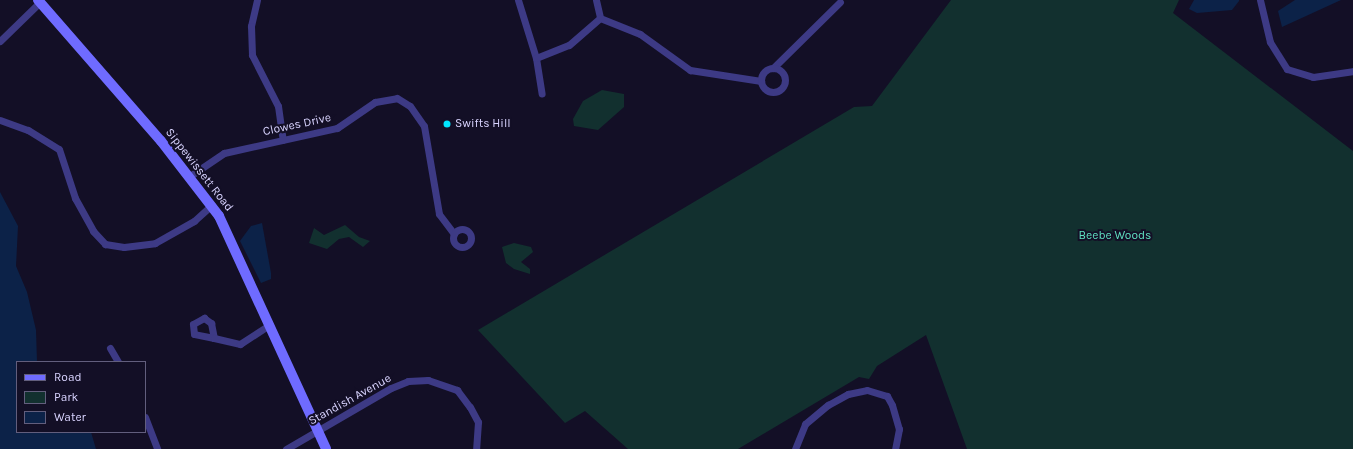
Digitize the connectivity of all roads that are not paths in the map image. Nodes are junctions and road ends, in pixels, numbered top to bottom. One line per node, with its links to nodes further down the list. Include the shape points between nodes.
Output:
1 (257, 0): 15 (street, via 251,26 252,55 278,106)
2 (518, 0): 9 (street)
3 (596, 0): 7 (street)
4 (1260, 0): 11 (street, via 1270,42 1287,69 1313,77)
5 (39, 1): 8 (street); 16 (main road, Sippewissett Road)
6 (840, 2): 10 (street)
7 (600, 18): 9 (street, via 569,45); 12 (street, via 640,34 690,70)
8 (0, 41)
9 (536, 58): 13 (street)
10 (773, 68): 12 (street, via 765,70); 12 (street, via 783,74 781,88 767,90)
11 (1353, 71)
12 (761, 81)
13 (542, 94)
14 (0, 120): 17 (street, via 33,133 59,149 75,198 93,231 105,244 124,247 155,242 194,221)
15 (283, 140): 16 (street, Clowes Drive, via 224,153); 18 (street, Clowes Drive, via 341,127 382,100 402,101 424,126 439,214)
16 (190, 176): 17 (main road, Sippewissett Road)
17 (212, 205): 19 (main road, Sippewissett Road, via 234,242)
18 (454, 234)
19 (269, 325): 20 (street, via 240,344); 24 (main road, Sippewissett Road)
20 (214, 338)
21 (110, 348): 22 (street)
22 (117, 361)
23 (146, 420): 25 (street)
24 (316, 431): 26 (street, Standish Avenue); 27 (main road, Sippewissett Road); 28 (street, Standish Avenue, via 391,388 408,381 428,380 457,390 470,407 478,422)
25 (157, 449)
26 (286, 449)
27 (326, 449)
28 (476, 449)
29 (795, 449): 30 (street, via 805,424 824,408 848,394 867,390 887,396 892,405 899,429)
30 (895, 449)

